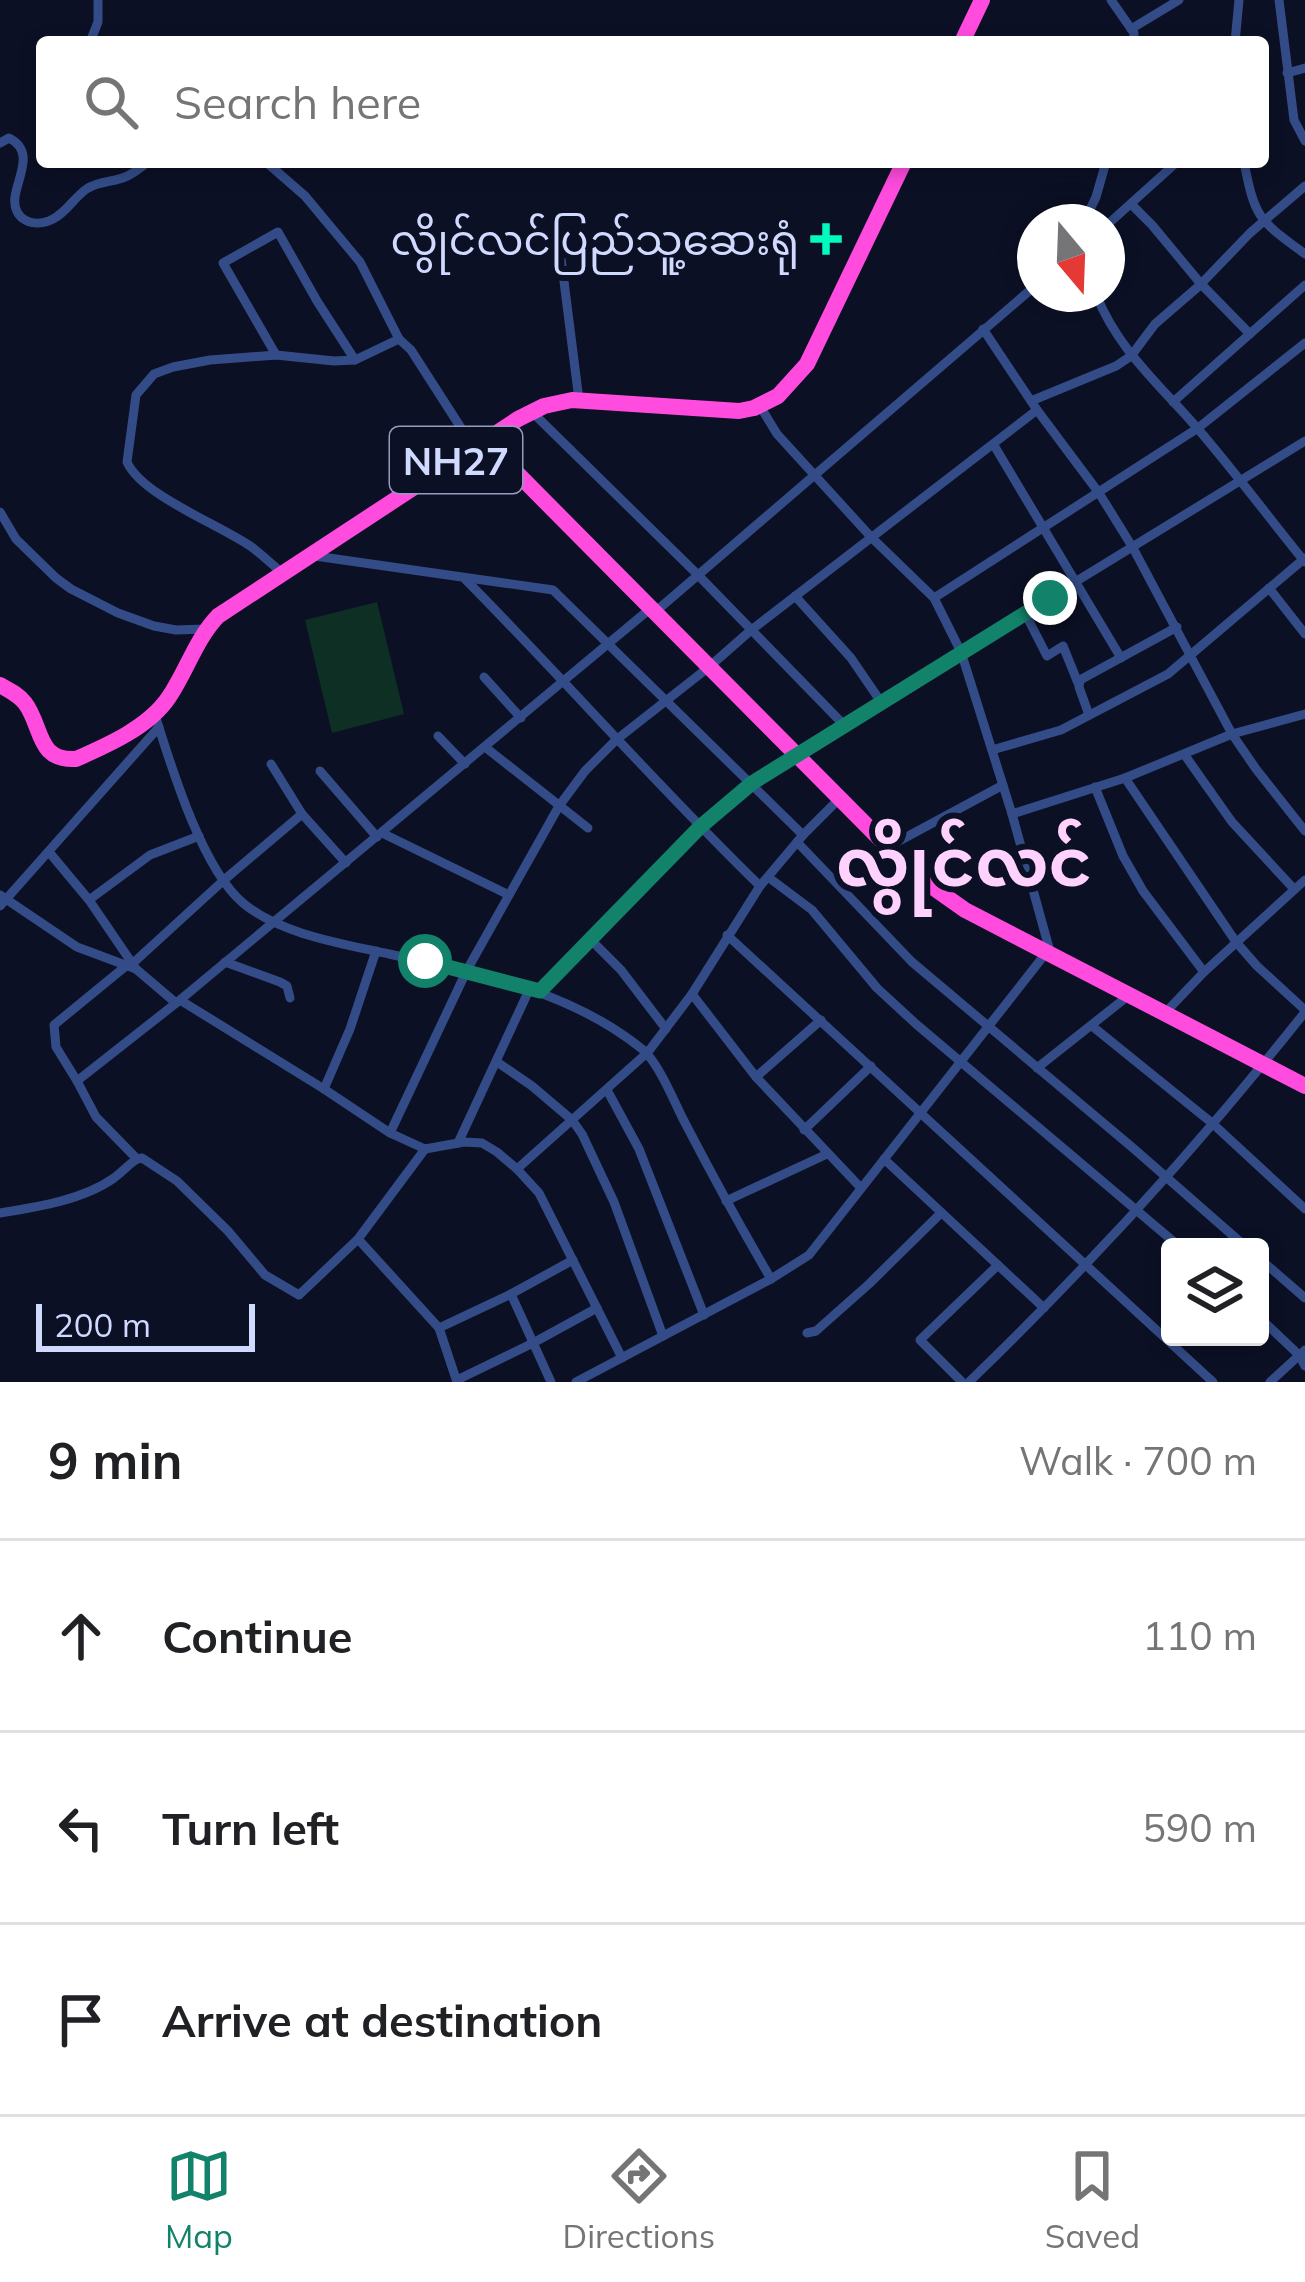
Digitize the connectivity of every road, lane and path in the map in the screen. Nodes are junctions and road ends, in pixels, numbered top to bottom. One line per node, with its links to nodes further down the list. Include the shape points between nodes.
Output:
1 (98, 0): 8 (street)
2 (982, 0): 9 (highway)
3 (1111, 0): 7 (street)
4 (1179, 0): 7 (street)
5 (1239, 0): 11 (street)
6 (1279, 0): 13 (street)
7 (1131, 28): 10 (street)
8 (92, 36)
9 (965, 36)
10 (1134, 36)
11 (1236, 36)
12 (1305, 68): 13 (street)
13 (1287, 73): 14 (street)
14 (1305, 141)
15 (0, 143): 16 (street, via 9,138 21,147 25,163 14,200 32,224 55,219 86,189)
16 (139, 168)
17 (273, 168): 35 (street, via 360,262)
18 (901, 168): 42 (highway, via 807,364)
19 (1104, 168): 23 (street)
20 (1171, 168): 24 (street)
21 (1245, 168): 26 (street)
22 (1305, 186): 26 (street)
23 (1092, 204)
24 (1131, 204): 25 (street); 29 (street)
25 (1125, 209)
26 (1263, 221): 28 (street); 29 (street)
27 (558, 234): 40 (street)
28 (1305, 254)
29 (1201, 284): 34 (street); 38 (street)
30 (1305, 285): 34 (street)
31 (1017, 301): 33 (street)
32 (1103, 312): 38 (street)
33 (983, 329): 43 (street); 49 (street)
34 (1250, 334): 41 (street)
35 (399, 339): 39 (street); 46 (street, via 464,430)
36 (1305, 343): 45 (street)
37 (276, 355): 39 (street); 39 (street, via 223,263 278,232); 58 (street, via 154,374 136,395 127,462 143,483)
38 (1131, 356): 41 (street); 43 (street)
39 (355, 360)
40 (579, 400): 42 (highway, NH27); 44 (highway, NH27)
41 (1173, 402): 45 (street)
42 (760, 406): 49 (street)
43 (1034, 406): 51 (street); 54 (street)
44 (532, 412): 46 (highway, NH27); 59 (street)
45 (1198, 428): 50 (street); 51 (street)
46 (485, 441): 56 (highway, NH27); 65 (highway)
47 (1305, 441): 50 (street)
48 (995, 447): 53 (street)
49 (814, 475): 54 (street); 59 (street)
50 (1239, 480): 55 (street); 57 (street)
51 (1099, 493): 53 (street); 55 (street)
52 (0, 512): 68 (street, via 71,589 154,626)
53 (1042, 528): 61 (street); 64 (street)
54 (871, 537): 63 (street); 64 (street)
55 (1132, 548): 61 (street); 67 (street)
56 (310, 555): 58 (highway, NH27); 60 (street)
57 (1304, 560): 62 (street)
58 (282, 574): 68 (highway, NH27)
59 (697, 574): 65 (street); 69 (street)
60 (462, 577): 71 (street, via 553,590); 77 (street)
61 (1075, 583): 66 (street); 74 (street)
62 (1269, 588): 70 (street); 73 (street)
63 (795, 596): 69 (street); 81 (street)
64 (934, 598): 72 (street)
65 (653, 610): 71 (street); 75 (highway)
66 (1025, 614): 72 (street); 78 (street, via 1047,656 1063,646)
67 (1177, 627): 73 (street); 74 (street)
68 (205, 629): 85 (highway, NH27)
69 (750, 632): 75 (street); 86 (street)
70 (1305, 634)
71 (610, 644): 77 (street); 80 (street)
72 (961, 652): 81 (street); 91 (street)
73 (1191, 654): 83 (street); 87 (street)
74 (1121, 658): 78 (street)
75 (710, 667): 80 (street); 93 (highway)
76 (484, 676): 84 (street)
77 (566, 682): 84 (street); 89 (street)
78 (1078, 682): 83 (street)
79 (0, 685): 85 (highway, NH27, via 24,701 44,746 63,760)
80 (667, 700): 89 (street); 98 (street)
81 (880, 702): 86 (street)
82 (1305, 714): 87 (street)
83 (1089, 715): 91 (street)
84 (521, 718): 90 (street)
85 (157, 721): 111 (street); 114 (street)
86 (844, 725): 93 (street)
87 (1232, 734): 92 (street); 106 (street)
88 (438, 736): 95 (street)
89 (616, 740): 103 (street); 107 (street)
90 (485, 747): 95 (street); 103 (street)
91 (992, 750): 99 (street)
92 (1184, 754): 97 (street); 119 (street)
93 (796, 755): 98 (street); 101 (highway)
94 (271, 764): 104 (street)
95 (465, 764): 110 (street)
96 (320, 771): 110 (street)
97 (1125, 778): 100 (street); 126 (street)
98 (752, 783): 107 (street); 112 (street)
99 (1003, 785): 105 (street); 113 (street)
100 (1095, 788): 105 (street); 132 (street, via 1143,891)
101 (840, 798): 112 (street); 113 (highway)
102 (1305, 805): 106 (street)
103 (559, 806): 108 (street); 120 (street)
104 (302, 814): 115 (street); 116 (street)
105 (1012, 814): 128 (street)
106 (1294, 814): 109 (street)
107 (700, 827): 118 (street); 125 (street)
108 (588, 828)
109 (1305, 831)
110 (380, 835): 115 (street); 120 (street)
111 (199, 836): 116 (street); 122 (street, via 150,855)
112 (800, 839): 118 (street); 142 (street, via 912,962)
113 (888, 848): 128 (highway, via 965,910)
114 (49, 852): 121 (street); 122 (street)
115 (346, 863): 123 (street)
116 (224, 880): 123 (street, via 243,904); 130 (street)
117 (1305, 880): 119 (street)
118 (764, 882): 124 (street); 145 (street, via 812,910 877,988)
119 (1294, 889): 126 (street)
120 (509, 895): 131 (street)
121 (2, 900): 130 (street, via 77,947)
122 (89, 901): 130 (street)
123 (274, 921): 127 (street); 129 (street)
124 (727, 935): 134 (street); 140 (street)
125 (590, 939): 133 (street); 143 (street)
126 (1236, 942): 132 (street); 138 (street)
127 (376, 951): 131 (street); 153 (street)
128 (1049, 954): 135 (highway); 142 (street)
129 (225, 962): 136 (street, via 280,982); 137 (street)
130 (131, 966): 137 (street); 151 (street, via 54,1025 56,1047)
131 (467, 970): 133 (street); 159 (street)
132 (1204, 972): 139 (street)
133 (535, 990): 144 (street); 146 (street)
134 (692, 994): 143 (street); 150 (street)
135 (1128, 996): 139 (highway); 141 (street)
136 (290, 998)
137 (178, 1002): 151 (street); 153 (street)
138 (1305, 1011): 148 (street)
139 (1164, 1014): 148 (highway)
140 (821, 1020): 147 (street); 150 (street)
141 (1092, 1026): 149 (street); 157 (street)
142 (987, 1027): 145 (street); 149 (street)
143 (665, 1029): 144 (street)
144 (648, 1052): 154 (street); 168 (street)
145 (961, 1060): 155 (street); 169 (street)
146 (497, 1062): 156 (street); 160 (street)
147 (871, 1066): 155 (street); 158 (street)
148 (1262, 1066): 152 (highway); 157 (street)
149 (1037, 1068): 166 (street)
150 (756, 1077): 158 (street)
151 (77, 1081): 163 (street, via 96,1117)
152 (1305, 1086)
153 (324, 1089): 159 (street)
154 (607, 1090): 156 (street); 185 (street, via 639,1149)
155 (921, 1111): 164 (street); 177 (street)
156 (572, 1120): 165 (street); 189 (street, via 602,1172)
157 (1212, 1123): 166 (street); 170 (street)
158 (804, 1130): 162 (street)
159 (390, 1133): 161 (street)
160 (458, 1143): 161 (street); 165 (street, via 482,1143)
161 (425, 1149): 175 (street)
162 (827, 1154): 167 (street); 168 (street)
163 (137, 1159): 171 (street, via 93,1189); 175 (street, via 177,1181 266,1275 299,1295)
164 (884, 1159): 167 (street); 172 (street)
165 (517, 1168): 176 (street)
166 (1165, 1178): 169 (street); 174 (street)
167 (861, 1188): 180 (street, via 808,1255)
168 (726, 1201): 180 (street)
169 (1136, 1208): 173 (street); 177 (street)
170 (1305, 1209)
171 (0, 1213)
172 (941, 1213): 178 (street); 188 (street)
173 (1170, 1238)
174 (1235, 1238)
175 (358, 1239): 187 (street)
176 (573, 1260): 181 (street); 183 (street)
177 (1086, 1263): 184 (street); 197 (street)
178 (998, 1265): 184 (street); 196 (street, via 920,1340)
179 (1269, 1267): 182 (street)
180 (770, 1279): 185 (street)
181 (512, 1294): 187 (street); 190 (street)
182 (1305, 1298)
183 (597, 1308): 190 (street); 192 (street)
184 (1044, 1309): 196 (street)
185 (704, 1315): 189 (street)
186 (1269, 1326): 191 (street)
187 (439, 1328): 193 (street)
188 (806, 1333)
189 (663, 1336): 192 (street)
190 (533, 1343): 193 (street); 194 (street)
191 (1303, 1357): 198 (street)
192 (622, 1358): 195 (street)
193 (457, 1381)
194 (551, 1382)
195 (576, 1382)
196 (966, 1382)
197 (1213, 1382)
198 (1270, 1382)

